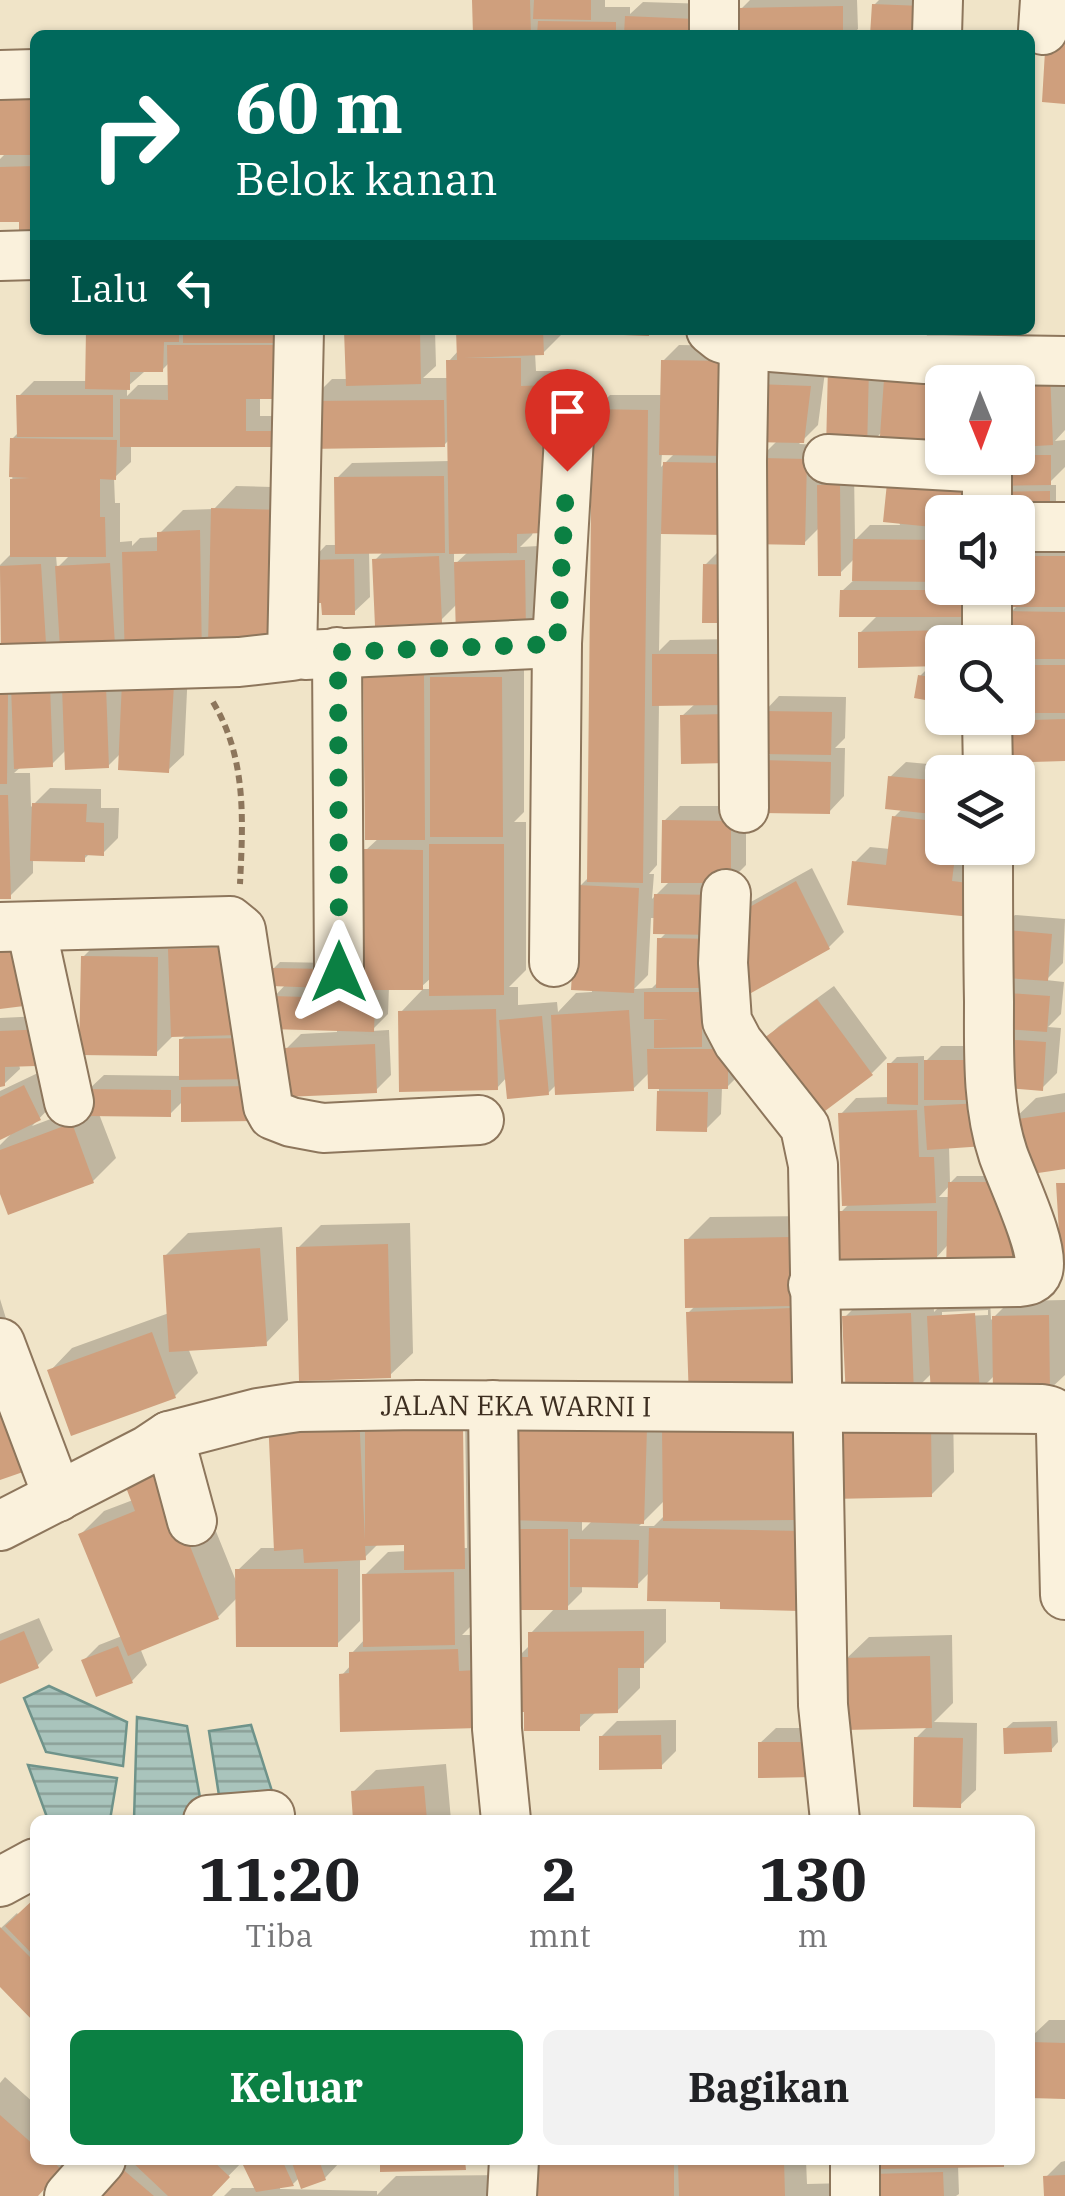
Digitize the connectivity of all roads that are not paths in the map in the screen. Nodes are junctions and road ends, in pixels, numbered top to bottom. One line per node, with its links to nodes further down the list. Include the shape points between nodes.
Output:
1 (714, 0): 3 (street)
2 (938, 0): 4 (street)
3 (714, 30)
4 (937, 30)
5 (0, 74): 6 (street)
6 (30, 74)
7 (0, 256): 8 (street)
8 (30, 256)
9 (299, 335): 21 (street)
10 (728, 338): 11 (street); 23 (street, via 742,461)
11 (926, 344): 13 (street)
12 (1065, 361): 14 (street)
13 (973, 365)
14 (1033, 365)
15 (571, 402): 20 (street)
16 (828, 459): 17 (street)
17 (987, 479)
18 (1035, 527): 19 (street)
19 (1065, 527)
20 (557, 644): 21 (street); 27 (street)
21 (315, 654): 22 (street); 28 (street)
22 (0, 669)
23 (744, 808)
24 (988, 865): 31 (street, via 992,1092 1002,1152 1024,1203 1038,1272 1019,1282)
25 (726, 894): 31 (street, via 727,1021 805,1127)
26 (16, 926): 29 (street); 30 (street, via 238,925 272,1115 322,1128)
27 (554, 962)
28 (339, 972)
29 (69, 1102)
30 (478, 1120)
31 (814, 1285): 34 (street)
32 (0, 1343): 36 (street)
33 (493, 1405): 34 (street, JALAN EKA WARNI I); 35 (street, JALAN EKA WARNI I, via 298,1406); 40 (street, via 497,1729)
34 (816, 1406): 39 (street, JALAN EKA WARNI I, via 1054,1411 1061,1431); 41 (street, via 823,1705)
35 (170, 1436): 36 (street, JALAN EKA WARNI I); 37 (street)
36 (58, 1496): 38 (street, JALAN EKA WARNI I)
37 (192, 1521)
38 (0, 1526)
39 (1065, 1596)
40 (506, 1815)
41 (834, 1815)
42 (30, 1866): 43 (street)
43 (0, 1882)
44 (97, 2165): 47 (street)
45 (514, 2165): 48 (street)
46 (854, 2165): 49 (street)
47 (69, 2196)
48 (512, 2196)
49 (855, 2196)

